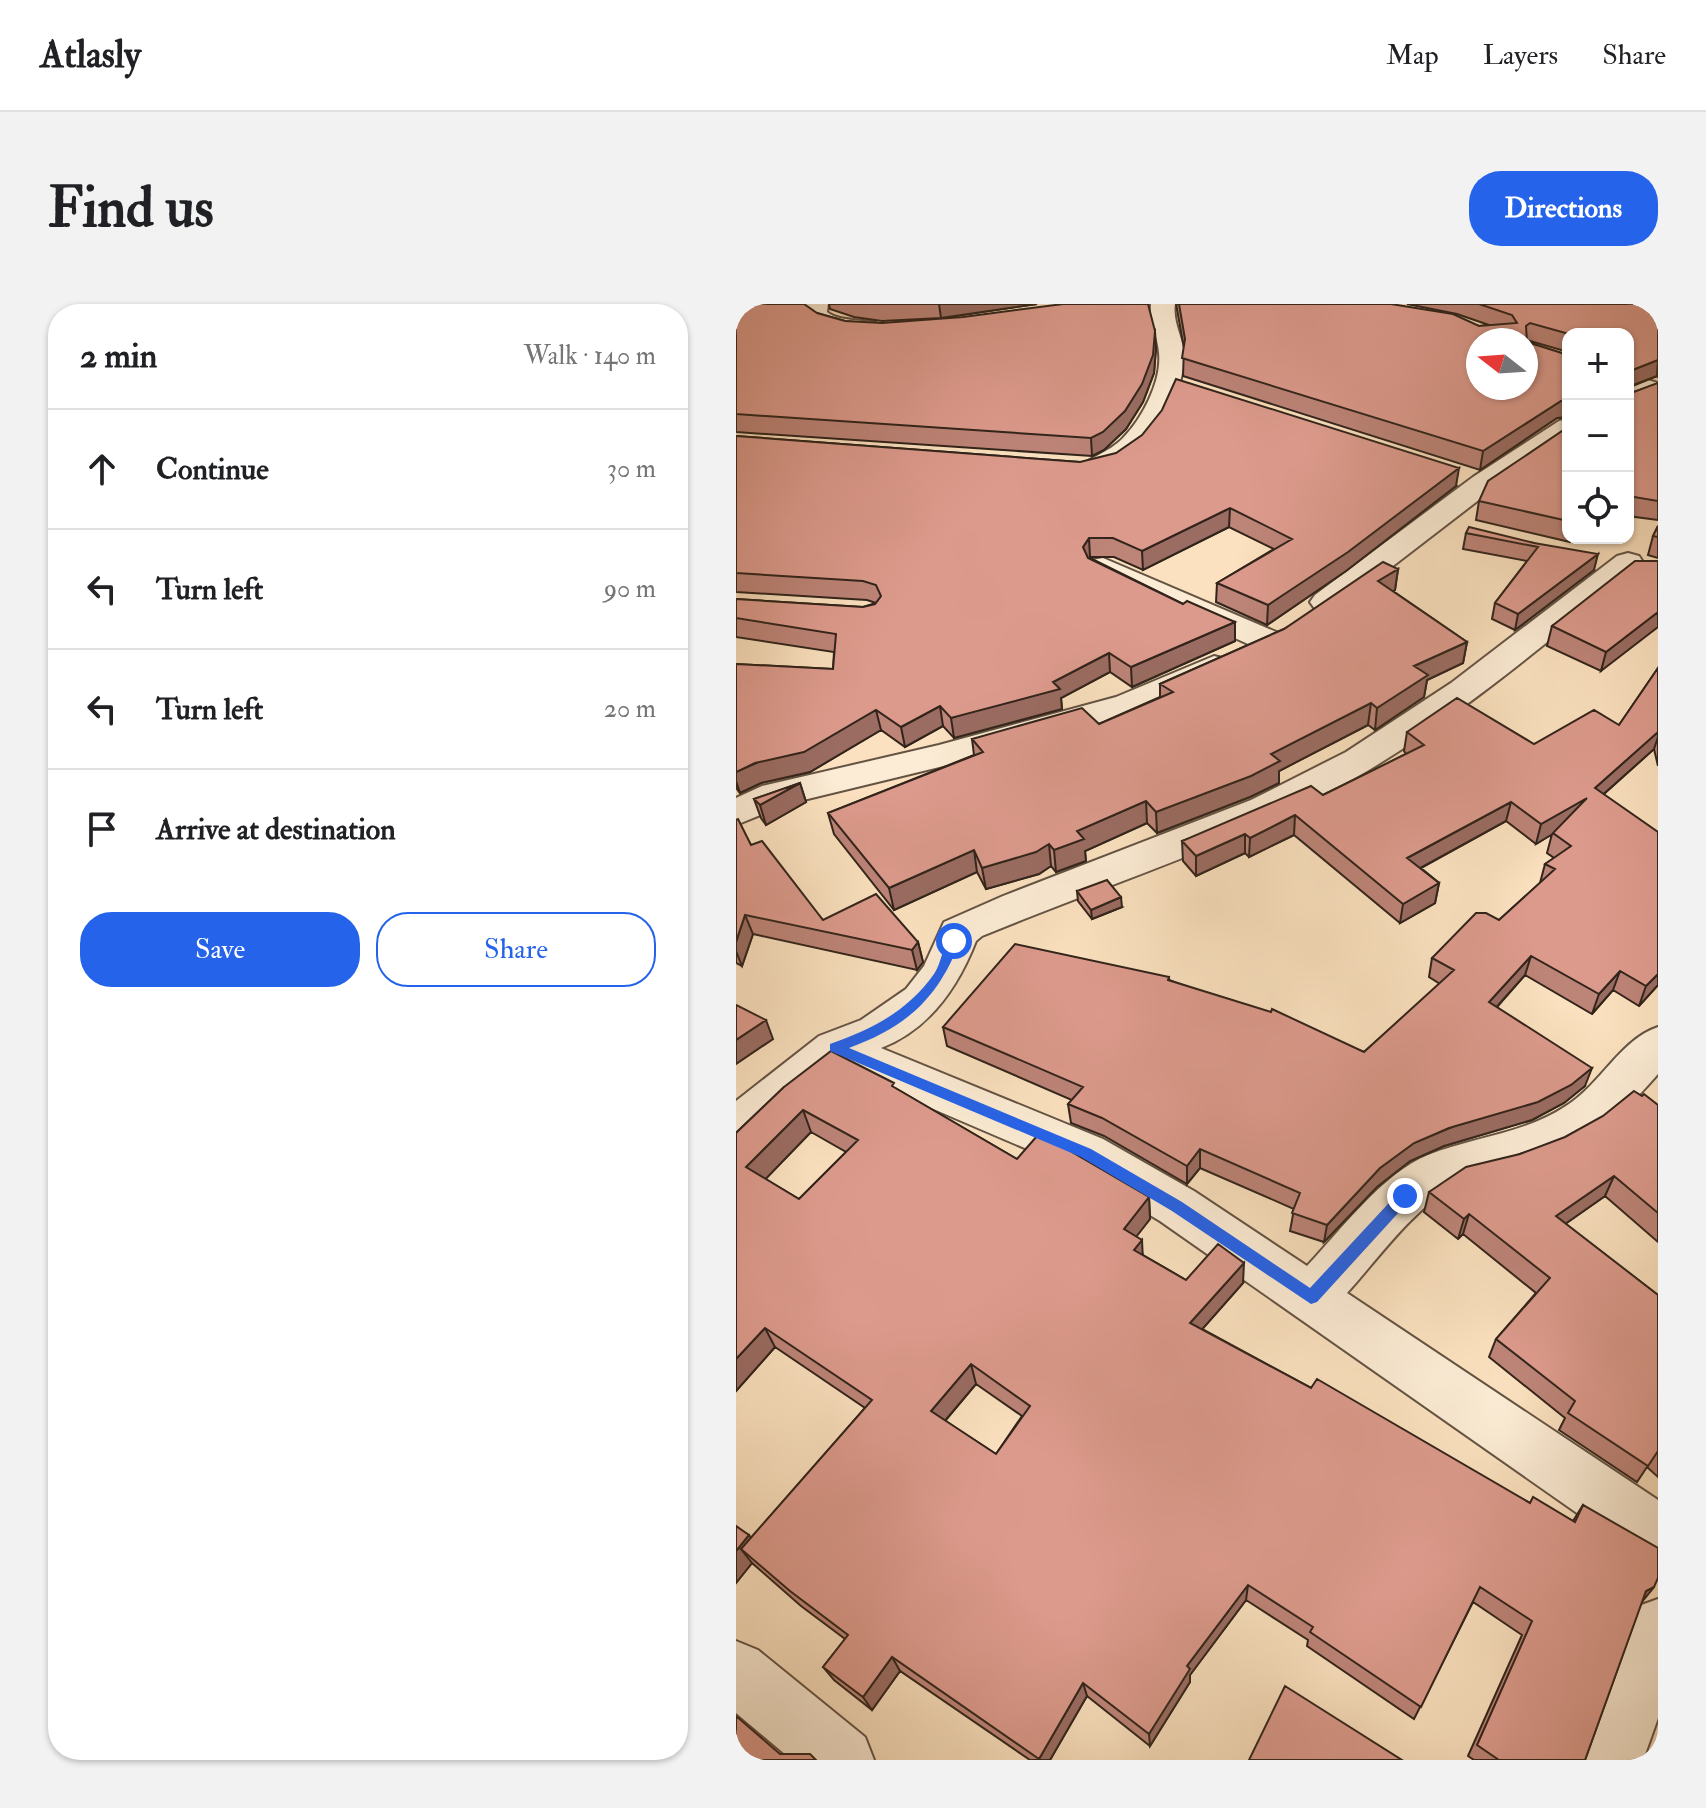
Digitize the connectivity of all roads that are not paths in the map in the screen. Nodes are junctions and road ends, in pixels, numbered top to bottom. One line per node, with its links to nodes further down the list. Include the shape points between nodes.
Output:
1 (816, 304): 4 (street, via 815,314 825,322)
2 (1162, 306): 3 (street); 5 (street, via 1172,357)
3 (1132, 309)
4 (894, 327)
5 (1165, 382): 6 (street); 8 (street, via 1134,445 1096,469)
6 (1193, 391)
7 (1562, 431): 10 (street)
8 (1065, 467)
9 (1453, 473): 10 (street)
10 (1483, 483): 11 (street)
11 (1432, 521): 12 (street); 16 (street, via 1359,580)
12 (1475, 532)
13 (1586, 556): 14 (street)
14 (1643, 566): 19 (street, via 1448,704 1356,761 1216,830 968,926 959,932 942,973 921,1000 877,1032)
15 (1102, 567): 16 (street)
16 (1269, 641): 17 (street, via 1128,704 775,795)
17 (736, 813)
18 (1658, 1044): 21 (street, via 1582,1120 1507,1154 1442,1170 1424,1181)
19 (835, 1048): 20 (street); 21 (street, via 1086,1153 1177,1206)
20 (736, 1131)
21 (1311, 1297): 22 (street)
22 (1658, 1534)
23 (1658, 1629): 26 (street)
24 (736, 1672): 25 (street)
25 (842, 1760)
26 (1611, 1760)

